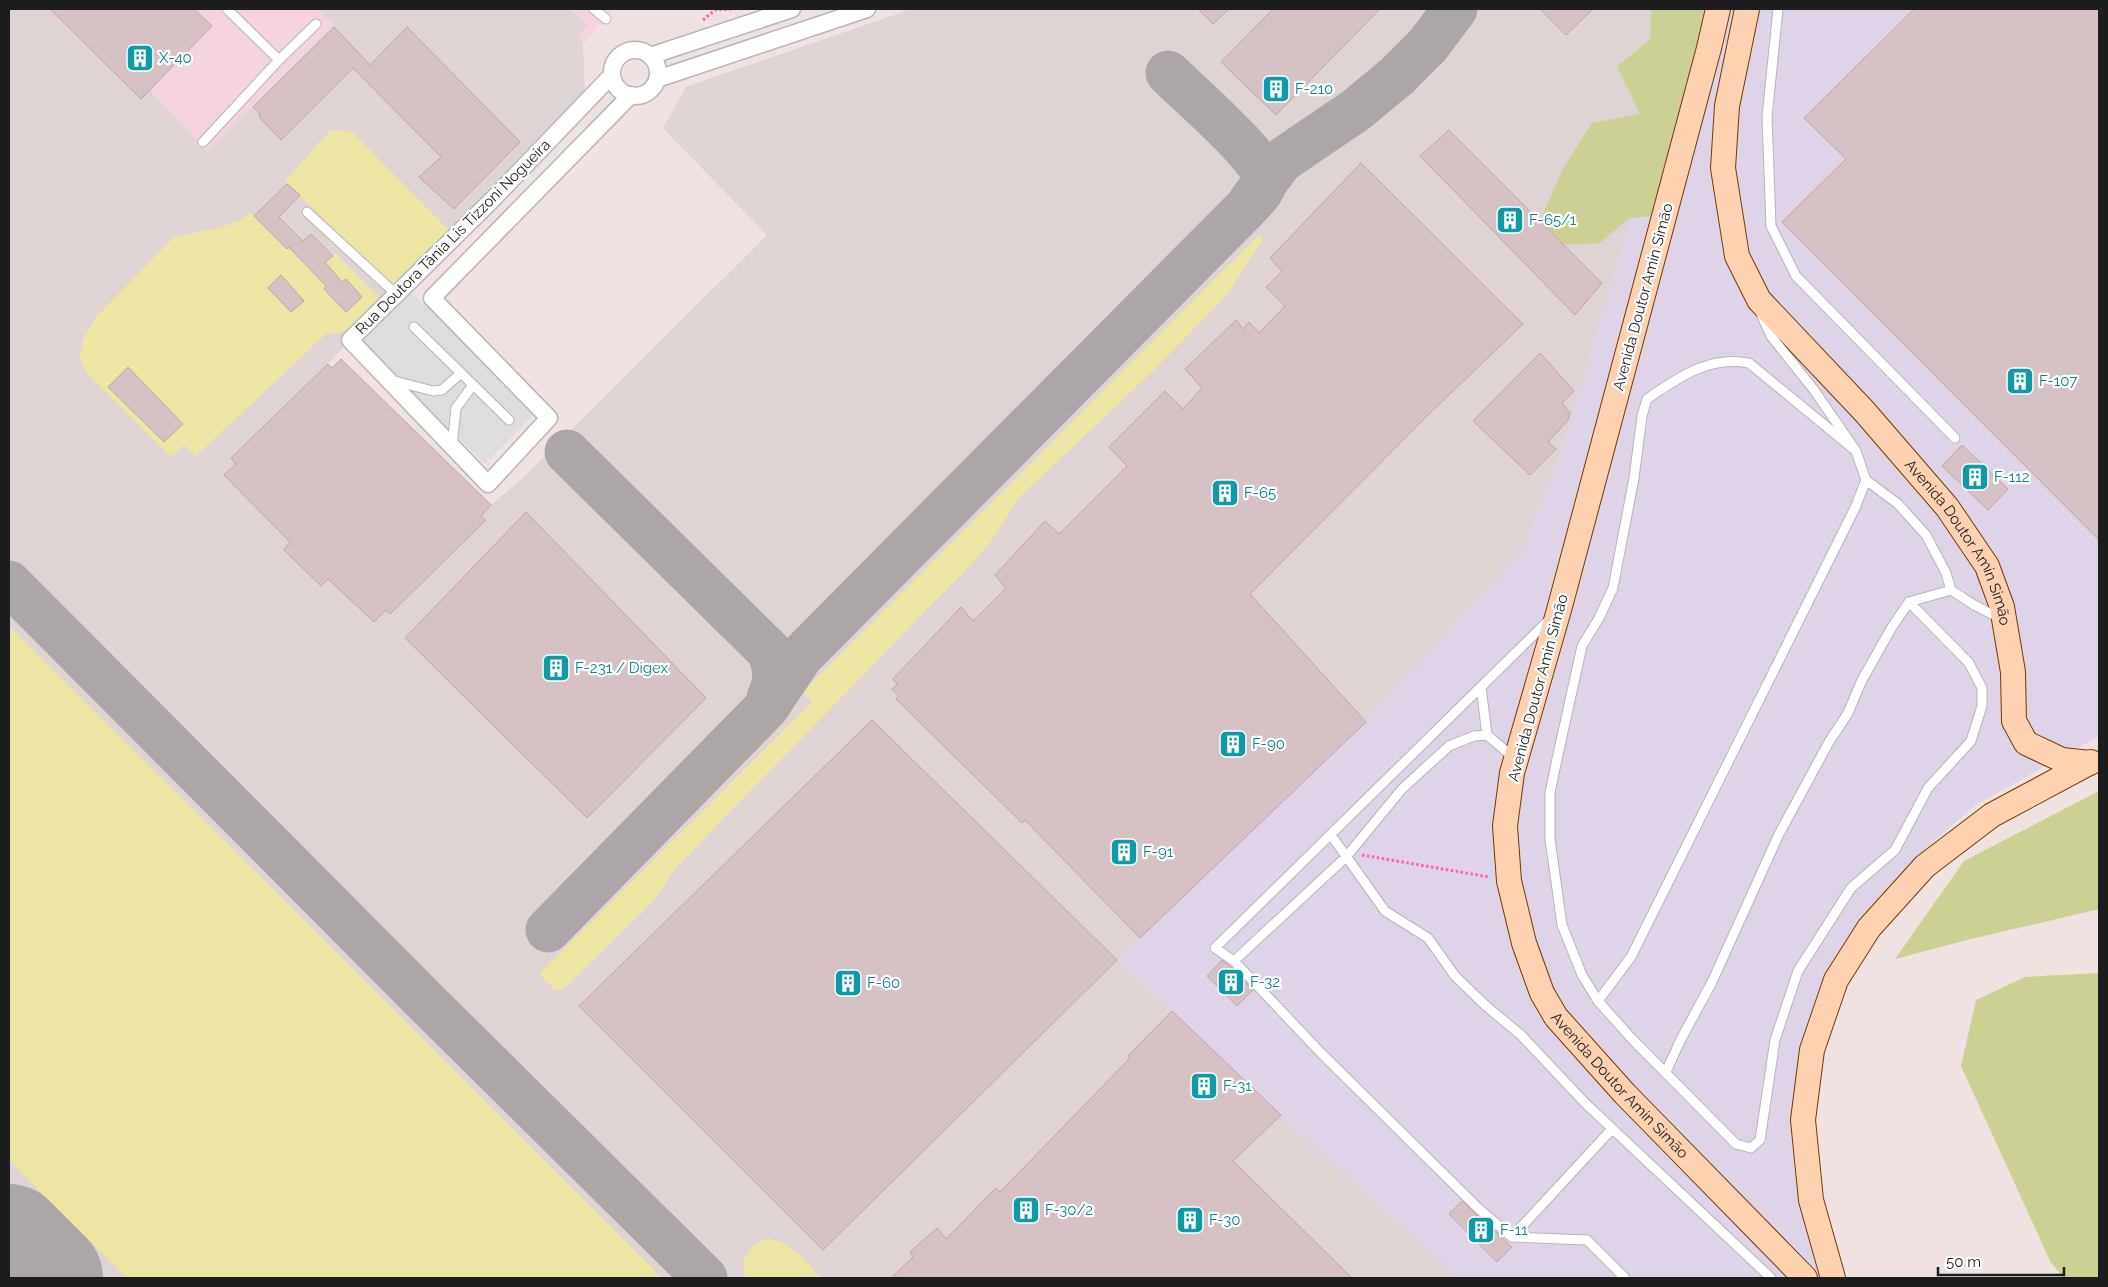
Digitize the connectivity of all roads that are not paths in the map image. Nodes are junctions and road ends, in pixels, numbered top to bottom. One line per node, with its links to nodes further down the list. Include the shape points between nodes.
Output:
1 (227, 9): 11 (lane)
2 (594, 9): 8 (lane)
3 (792, 9): 10 (street, Rua Doutora Tânia Lis Tizzoni Nogueira)
4 (867, 9): 13 (street, Rua Doutora Tânia Lis Tizzoni Nogueira)
5 (1718, 9): 30 (street, Avenida Doutor Amin Simão)
6 (1747, 9): 18 (street, Avenida Doutor Amin Simão, via 1727,106 1723,168 1737,256)
7 (1778, 9): 24 (lane, via 1767,117 1772,226 1796,276)
8 (606, 19)
9 (316, 24): 11 (lane)
10 (650, 56): 12 (street, Rua Doutora Tânia Lis Tizzoni Nogueira, via 637,50 624,53 615,62); 13 (street, via 657,66)
11 (279, 60): 15 (lane)
12 (612, 75): 14 (street, via 618,88); 17 (street, Rua Doutora Tânia Lis Tizzoni Nogueira)
13 (657, 79): 14 (street, Rua Doutora Tânia Lis Tizzoni Nogueira, via 644,94)
14 (631, 95): 25 (street, Rua Doutora Tânia Lis Tizzoni Nogueira, via 432,298 549,418 488,484)
15 (203, 142)
16 (307, 212): 17 (lane)
17 (396, 294): 21 (street, Rua Doutora Tânia Lis Tizzoni Nogueira, via 350,340)
18 (1756, 295): 26 (lane, via 1755,303 1771,336); 31 (street, Avenida Doutor Amin Simão, via 1864,411 1947,507 1987,566 2002,606)
19 (414, 327): 20 (lane)
20 (461, 373): 21 (lane, via 442,390 433,391); 22 (lane)
21 (386, 378): 25 (street, Rua Doutora Tânia Lis Tizzoni Nogueira)
22 (473, 385): 23 (lane); 25 (lane, via 456,408)
23 (509, 420)
24 (1955, 438)
25 (452, 447)
26 (1856, 451): 27 (lane); 39 (lane, via 1748,363 1734,360 1707,364 1677,378 1647,399 1613,588 1582,646 1550,793 1550,839 1562,925 1582,975)
27 (1866, 480): 28 (lane, via 1898,504 1926,535); 39 (lane, via 1634,950)
28 (1951, 590): 29 (lane); 31 (lane)
29 (1909, 602): 40 (lane, via 1862,680 1848,713 1779,834 1712,982); 40 (lane, via 1968,664 1982,688 1982,706 1971,741 1928,788 1894,850 1852,888 1798,971 1775,1040 1760,1140 1751,1148 1736,1144)
30 (1559, 610): 32 (lane); 34 (street, Avenida Doutor Amin Simão)
31 (2003, 619): 35 (street, Avenida Doutor Amin Simão, via 2013,672 2014,721 2026,743 2062,760)
32 (1480, 688): 33 (lane); 36 (lane)
33 (1488, 735): 34 (lane); 37 (lane, via 1474,736 1449,746 1402,789)
34 (1516, 760): 45 (street, Avenida Doutor Amin Simão, via 1505,826 1509,881 1524,943 1542,992 1556,1017 1625,1094)
35 (2094, 760): 46 (street, Avenida Doutor Amin Simão, via 1992,815 1925,866 1869,928 1836,980 1812,1050 1804,1120 1811,1200)
36 (1331, 835): 37 (lane); 38 (lane, via 1215,948)
37 (1347, 856): 38 (lane); 41 (lane, via 1385,911 1428,938 1455,976 1521,1035)
38 (1234, 961): 42 (lane, via 1480,1210)
39 (1598, 1001): 40 (lane)
40 (1666, 1072)
41 (1612, 1129): 42 (lane); 44 (lane)
42 (1512, 1237): 43 (lane, via 1586,1240)
43 (1625, 1278)
44 (1771, 1278)
45 (1805, 1278)
46 (1833, 1278)

